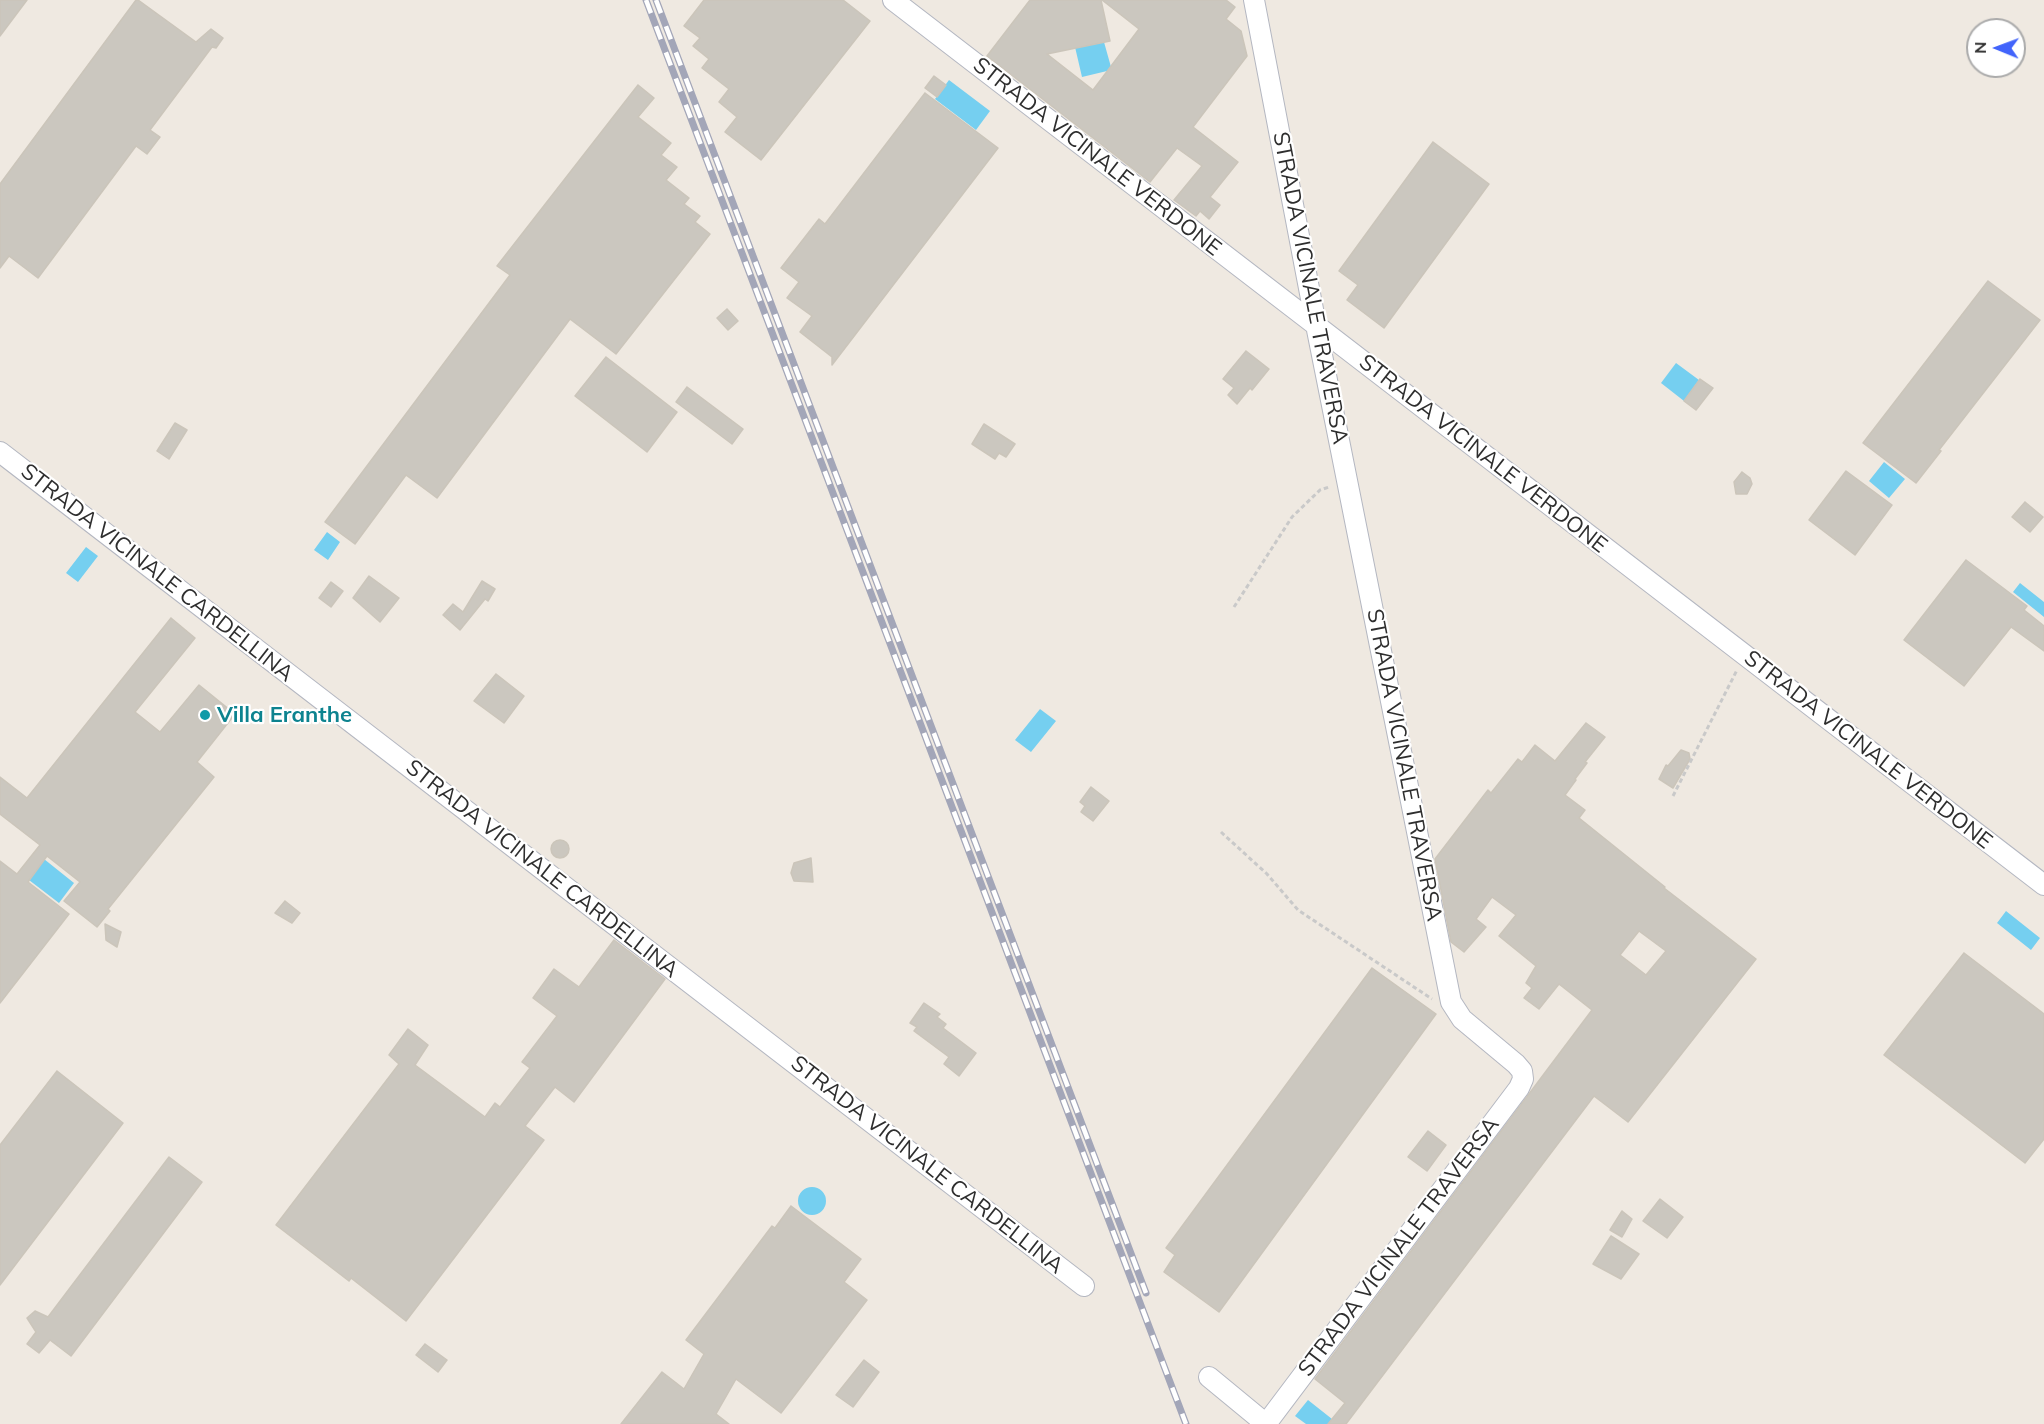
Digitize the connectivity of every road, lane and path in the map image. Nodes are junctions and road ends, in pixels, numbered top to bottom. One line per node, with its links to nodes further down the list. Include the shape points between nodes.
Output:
1 (893, 0): 3 (street, STRADA VICINALE VERDONE)
2 (1254, 0): 3 (street, STRADA VICINALE TRAVERSA)
3 (1316, 326): 5 (street, STRADA VICINALE TRAVERSA); 7 (street, STRADA VICINALE VERDONE)
4 (0, 452): 12 (street, STRADA VICINALE CARDELLINA)
5 (1348, 481): 6 (path, via 1320,490 1292,517); 11 (street, STRADA VICINALE TRAVERSA)
6 (1234, 607)
7 (1744, 654): 8 (path); 10 (street, STRADA VICINALE VERDONE)
8 (1673, 796)
9 (1221, 832): 11 (path, via 1267,874 1298,910 1431,999)
10 (2044, 885)
11 (1451, 1002): 14 (street, STRADA VICINALE TRAVERSA, via 1462,1019 1522,1071 1519,1089)
12 (1084, 1286)
13 (1209, 1377): 14 (street)
14 (1266, 1424)

